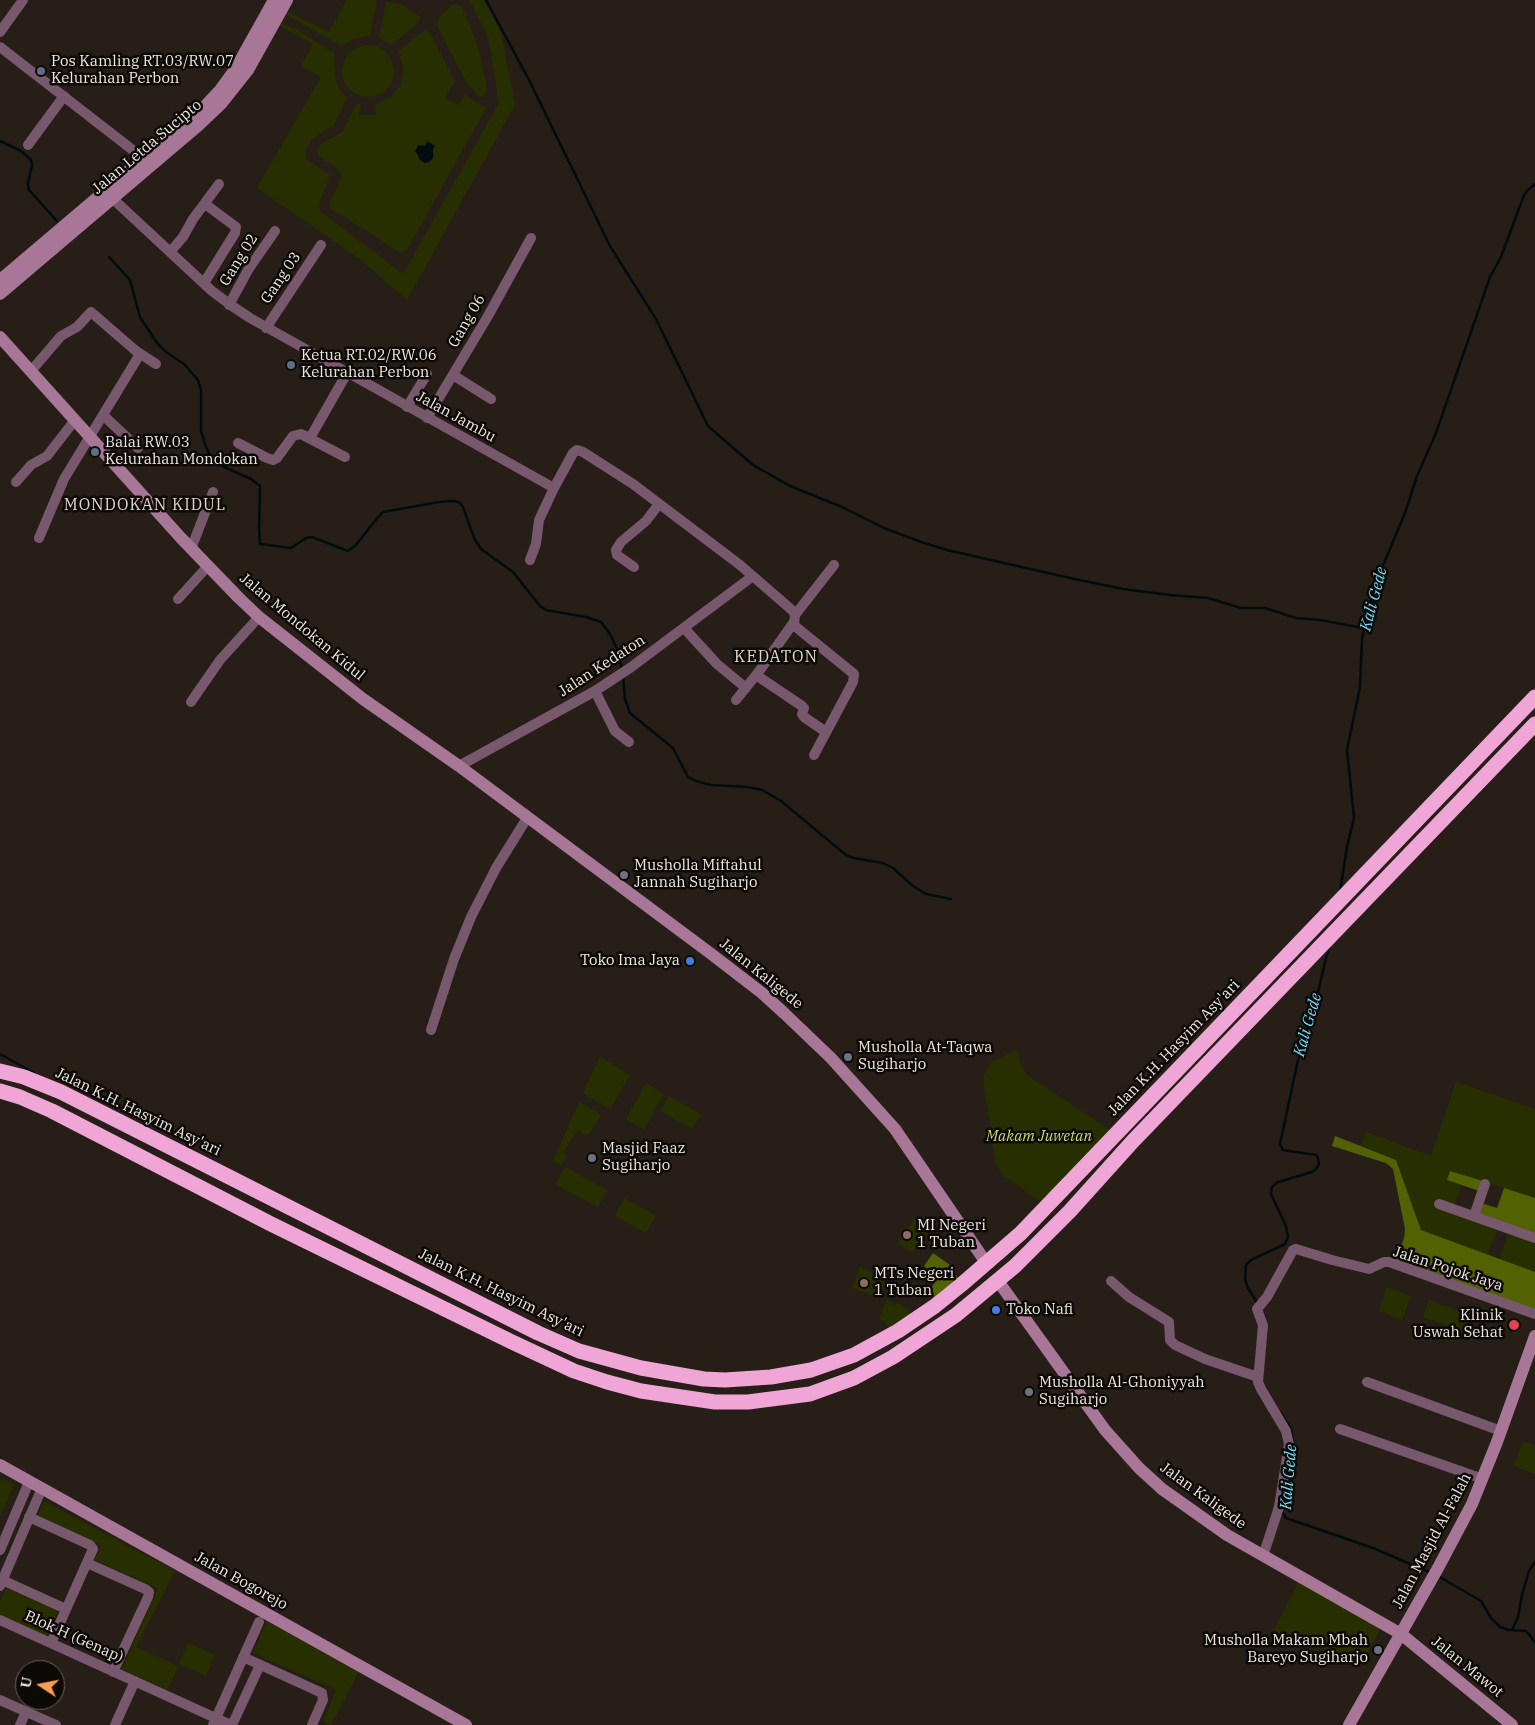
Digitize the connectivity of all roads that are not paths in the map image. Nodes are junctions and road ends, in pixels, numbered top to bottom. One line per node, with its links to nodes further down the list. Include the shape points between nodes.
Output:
1 (23, 0): 4 (street)
2 (287, 0): 3 (street, Jalan Letda Sucipto)
3 (273, 9): 8 (street, Jalan Letda Sucipto, via 248,70 230,94 199,125)
4 (0, 32)
5 (0, 47): 6 (street)
6 (64, 96): 7 (street); 8 (street)
7 (28, 145)
8 (150, 157): 10 (street, Jalan Letda Sucipto); 15 (street, Jalan Letda Sucipto)
9 (219, 184): 11 (street)
10 (112, 198): 15 (street, Jalan Letda Sucipto); 16 (street, Jalan Jambu)
11 (205, 204): 16 (street); 18 (street, via 236,229)
12 (275, 231): 20 (street, Gang 02)
13 (531, 238): 28 (street, Gang 06)
14 (321, 246): 21 (street, Gang 03)
15 (46, 247): 17 (street, Jalan Letda Sucipto); 19 (street, Jalan Letda Sucipto)
16 (170, 252): 18 (street, Jalan Jambu)
17 (0, 280)
18 (204, 283): 20 (street, Jalan Jambu)
19 (0, 294)
20 (229, 305): 21 (street, Jalan Jambu)
21 (266, 328): 26 (street, Jalan Jambu)
22 (0, 337): 25 (street, Jalan Mondokan Kidul)
23 (140, 354): 24 (street); 25 (street, via 91,312 77,327 61,336); 31 (street)
24 (156, 364)
25 (31, 371): 33 (street, Jalan Mondokan Kidul)
26 (347, 373): 30 (street, Jalan Jambu); 35 (street)
27 (427, 374): 30 (street)
28 (453, 375): 29 (street); 32 (street, Gang 06)
29 (491, 399)
30 (407, 407): 32 (street, Jalan Jambu)
31 (103, 415): 34 (street); 37 (street)
32 (427, 418): 40 (street, Jalan Jambu)
33 (75, 420): 34 (street, Jalan Mondokan Kidul); 39 (street, via 47,456 31,465)
34 (90, 436): 43 (street, via 64,479); 44 (street, Jalan Mondokan Kidul)
35 (310, 438): 36 (street, via 295,434 278,458 273,460); 38 (street)
36 (238, 443)
37 (138, 448)
38 (345, 457)
39 (16, 482)
40 (554, 488): 42 (street, via 573,453 580,450); 45 (street, via 539,520)
41 (213, 492): 44 (street)
42 (659, 504): 48 (street, via 616,550 617,555); 49 (street)
43 (39, 538)
44 (192, 549): 47 (street, Jalan Mondokan Kidul)
45 (530, 560)
46 (834, 565): 52 (street)
47 (208, 566): 50 (street); 51 (street, Jalan Mondokan Kidul)
48 (634, 567)
49 (753, 576): 52 (street, via 790,608); 53 (street, Jalan Kedaton)
50 (178, 599)
51 (259, 617): 59 (street, via 220,660); 64 (street, Jalan Mondokan Kidul, via 363,699)
52 (794, 619): 54 (street); 61 (street, via 796,628 854,674 853,682)
53 (684, 628): 55 (street, via 717,664); 56 (street, Jalan Kedaton)
54 (756, 675): 55 (street); 61 (street, via 802,706 804,717)
55 (746, 688): 58 (street)
56 (595, 691): 62 (street, via 615,731); 64 (street, Jalan Kedaton)
57 (1535, 697): 71 (highway, Jalan K.H. Hasyim Asy'ari)
58 (736, 700)
59 (192, 702)
60 (1535, 724): 69 (highway)
61 (826, 732): 63 (street)
62 (628, 742)
63 (814, 754)
64 (459, 766): 65 (street, Jalan Kaligede)
65 (527, 818): 66 (street, via 471,916); 76 (street, Jalan Kaligede, via 762,993 818,1045 901,1136)
66 (431, 1030)
67 (0, 1071): 74 (highway, Jalan K.H. Hasyim Asy'ari, via 61,1092)
68 (0, 1091): 80 (highway, via 52,1111)
69 (1148, 1126): 71 (highway, via 1150,1119 1145,1115 1076,1189); 77 (highway, via 1050,1232)
70 (1485, 1184): 73 (street)
71 (1059, 1196): 76 (highway, Jalan K.H. Hasyim Asy'ari)
72 (1439, 1204): 73 (street)
73 (1474, 1216): 75 (street)
74 (317, 1222): 79 (highway, Jalan K.H. Hasyim Asy'ari); 80 (highway, via 329,1238 424,1286 422,1293)
75 (1535, 1238)
76 (987, 1264): 79 (highway, Jalan K.H. Hasyim Asy'ari, via 916,1319 854,1356 811,1370 742,1379 674,1375 598,1358 538,1333)
77 (998, 1280): 83 (highway, via 937,1329 893,1358 834,1386 789,1398 729,1403 657,1394 590,1376); 94 (street, Jalan Kaligede, via 1093,1414 1139,1468 1190,1510)
78 (1111, 1281): 84 (street, via 1169,1322 1170,1340 1175,1345)
79 (446, 1286): 83 (highway, via 437,1284 433,1290 523,1338)
80 (412, 1293): 83 (highway)
81 (1535, 1314): 84 (street, Jalan Pojok Jaya, via 1389,1262 1369,1269 1295,1249 1258,1311 1263,1327)
82 (1535, 1336): 87 (street, Jalan Masjid Al-Falah)
83 (534, 1353)
84 (1258, 1377): 94 (street, Jalan Pojok Jaya, via 1261,1389 1286,1431 1289,1444 1279,1507)
85 (1367, 1382): 87 (street)
86 (1340, 1429): 89 (street)
87 (1501, 1431): 89 (street, Jalan Masjid Al-Falah)
88 (0, 1466): 90 (street, Jalan Bogorejo)
89 (1483, 1479): 100 (street, Jalan Masjid Al-Falah)
90 (30, 1482): 91 (street, Jalan Bogorejo); 93 (street)
91 (42, 1488): 92 (street); 114 (street, Jalan Bogorejo)
92 (29, 1517): 95 (street, via 91,1546); 96 (street)
93 (0, 1550)
94 (1263, 1556): 100 (street, Jalan Kaligede)
95 (87, 1563): 97 (street); 104 (street, via 149,1592)
96 (1, 1581): 97 (street)
97 (66, 1609): 101 (street)
98 (0, 1620): 101 (street, Blok H (Genap))
99 (259, 1622): 102 (street)
100 (1401, 1634): 115 (street, Jalan Masjid Al-Falah); 116 (street, Jalan Mawot)
101 (50, 1643): 104 (street, Blok H (Genap))
102 (243, 1657): 103 (street); 108 (street)
103 (260, 1665): 112 (street); 113 (street, via 323,1694)
104 (113, 1672): 105 (street, Blok H (Genap))
105 (135, 1681): 108 (street, Blok H (Genap)); 111 (street)
106 (0, 1700): 107 (street)
107 (26, 1712): 109 (street); 110 (street)
108 (214, 1722): 112 (street, Blok H (Genap))
109 (20, 1725)
110 (56, 1725)
111 (115, 1725)
112 (231, 1725)
113 (312, 1725)
114 (466, 1725)
115 (1349, 1725)
116 (1512, 1725)

